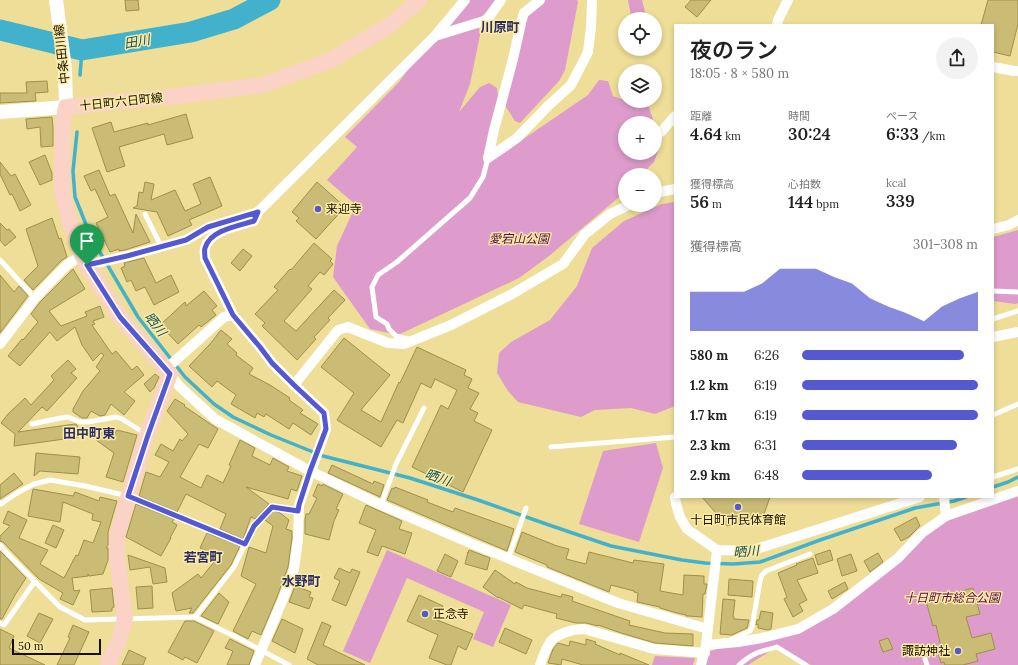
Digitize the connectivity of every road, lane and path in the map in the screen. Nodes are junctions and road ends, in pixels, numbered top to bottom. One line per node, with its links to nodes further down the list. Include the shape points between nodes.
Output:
1 (56, 0): 12 (main road, 中条田川線, via 65,70)
2 (419, 0): 12 (main road, 十日町六日町線, via 390,25 329,61 262,85)
3 (465, 0): 9 (street)
4 (501, 0): 9 (street, via 487,20)
5 (540, 0): 16 (street, via 524,13 522,19)
6 (592, 0): 16 (street, via 588,52 571,85 517,138)
7 (788, 0): 8 (street)
8 (776, 23)
9 (435, 36): 20 (street)
10 (994, 67): 11 (street)
11 (1018, 71)
12 (66, 108): 13 (main road); 26 (main road, 十日町六日町線, via 63,122 62,190 69,220)
13 (0, 112)
14 (674, 117): 15 (street)
15 (662, 131)
16 (488, 158): 35 (lane, via 483,177 470,198 378,276 372,286 376,317 387,324 396,336)
17 (674, 190): 18 (street)
18 (662, 192)
19 (618, 210): 35 (street, via 585,234 564,264 505,298 451,325)
20 (258, 212): 24 (street, via 208,227 186,240); 31 (street, via 254,221 218,232 208,241 204,250 205,258)
21 (145, 214): 24 (lane)
22 (1018, 220): 23 (street)
23 (994, 229)
24 (161, 246): 26 (street, via 127,256)
25 (0, 260): 29 (lane)
26 (85, 260): 29 (street, via 67,265); 37 (main road, 十日町六日町線, via 120,317)
27 (994, 291): 28 (lane)
28 (1018, 292)
29 (35, 298): 36 (street)
30 (1018, 311): 32 (lane)
31 (233, 315): 37 (street, via 224,317); 38 (street, via 272,363)
32 (994, 318)
33 (1018, 332): 34 (street)
34 (994, 337)
35 (412, 340): 38 (street, via 404,344 388,343 348,326 338,330)
36 (0, 344)
37 (168, 372): 43 (main road); 47 (street, via 179,386 215,419)
38 (294, 385): 47 (street, via 324,413 326,429)
39 (1018, 404): 41 (lane)
40 (424, 408): 55 (lane, via 396,464)
41 (994, 415)
42 (32, 424): 43 (lane, via 61,418 88,422 116,417)
43 (148, 435): 50 (main road)
44 (674, 437): 45 (lane)
45 (551, 447)
46 (1018, 469): 48 (lane)
47 (310, 471): 55 (street); 57 (street)
48 (994, 477)
49 (1018, 491): 58 (street)
50 (128, 496): 54 (lane, via 50,480 34,484); 59 (lane); 66 (main road, via 117,535 117,556)
51 (675, 498): 61 (street, via 680,517 687,529)
52 (917, 498): 61 (street, via 750,551)
53 (944, 498): 58 (street)
54 (0, 505)
55 (381, 505): 63 (street)
56 (526, 508): 63 (lane)
57 (298, 511): 59 (lane, via 272,507 254,526); 71 (street, via 294,569)
58 (946, 516): 69 (street, via 922,533 898,558 833,609 798,629)
59 (245, 544): 65 (lane, via 234,567)
60 (0, 545): 64 (lane)
61 (716, 553): 68 (street)
62 (810, 554): 69 (lane, via 766,571 762,575 750,631)
63 (508, 558): 68 (street, via 618,603)
64 (34, 581): 66 (lane, via 60,607 85,620); 67 (lane, via 4,625)
65 (195, 617): 66 (lane); 71 (lane)
66 (125, 618): 73 (main road)
67 (0, 623)
68 (708, 629): 70 (street)
69 (722, 644): 70 (street)
70 (706, 649): 76 (street, via 654,650 584,629 575,629 554,637 549,642); 77 (street)
71 (261, 650): 74 (street); 75 (lane)
72 (925, 659): 80 (lane)
73 (108, 665)
74 (255, 665)
75 (289, 665)
76 (540, 665)
77 (701, 665)
78 (739, 665): 79 (lane, via 755,653 777,647)
79 (806, 665)
80 (927, 665)

